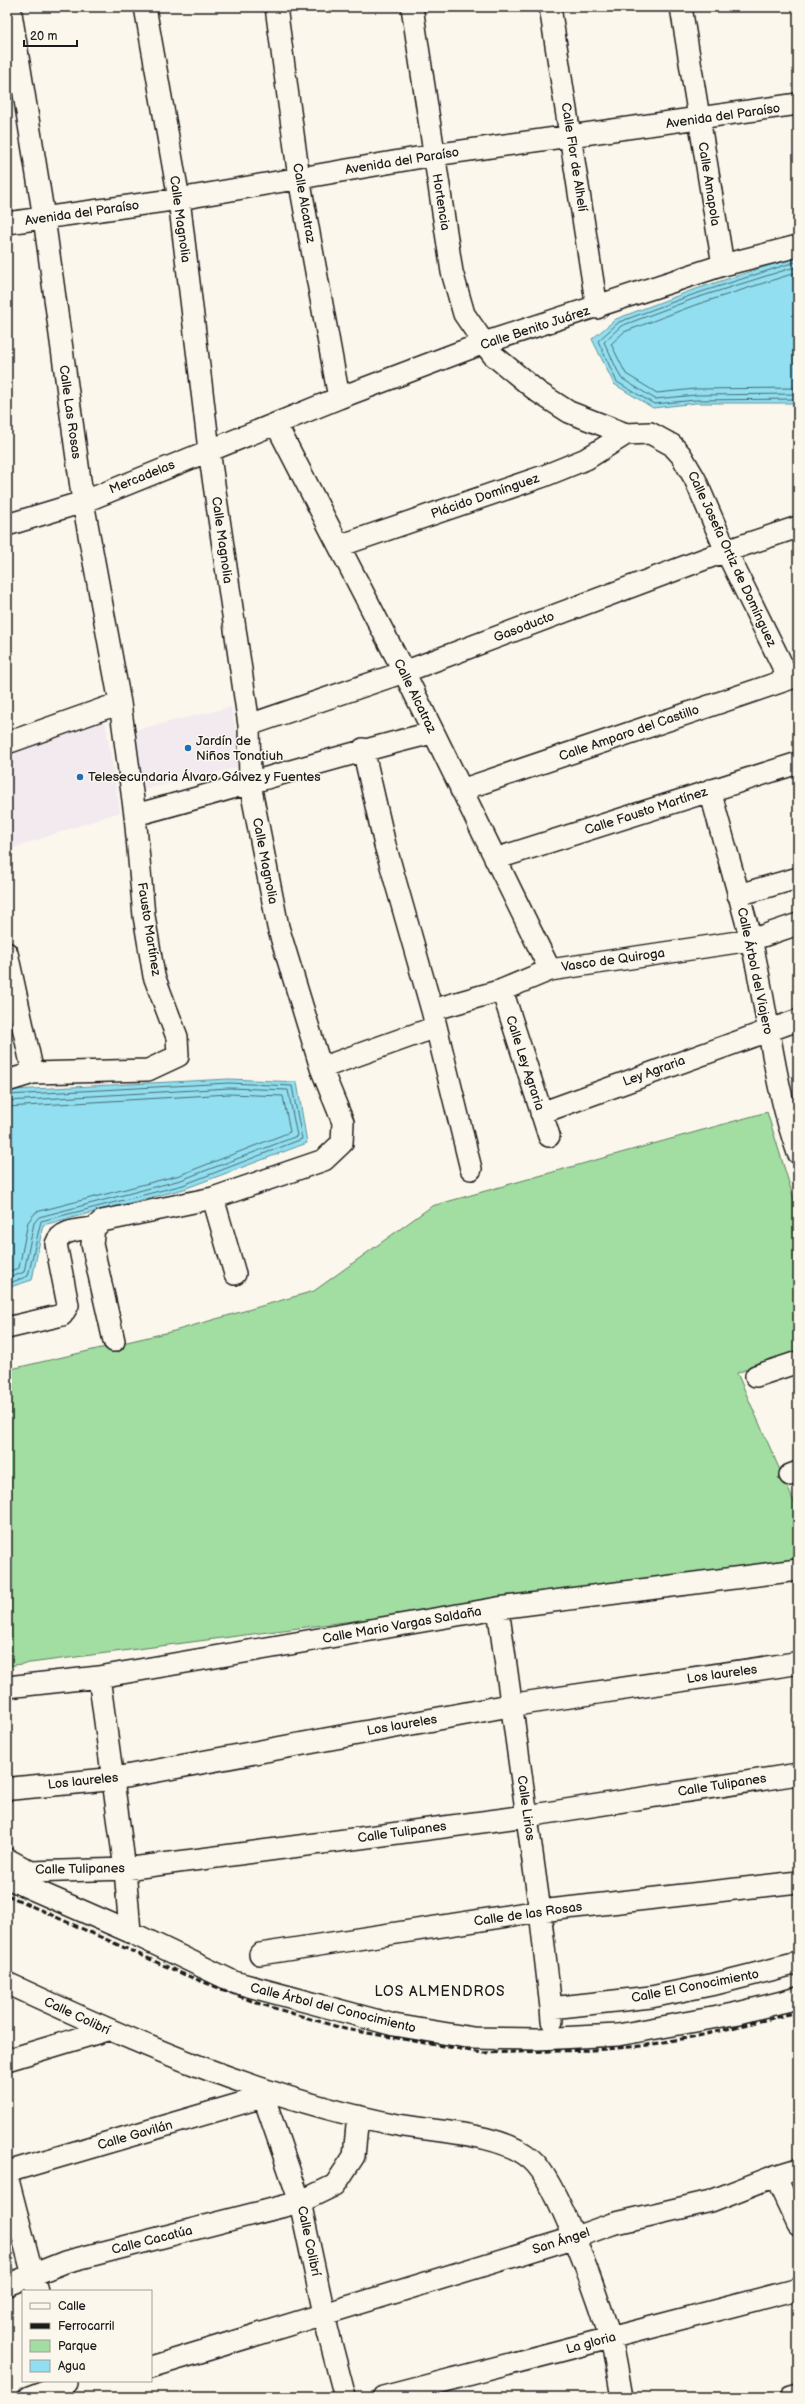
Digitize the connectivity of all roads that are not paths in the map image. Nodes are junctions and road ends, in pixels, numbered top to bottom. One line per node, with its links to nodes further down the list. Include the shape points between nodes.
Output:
1 (10, 7): 13 (street, Calle Las Rosas)
2 (145, 7): 12 (street, Calle Magnolia)
3 (276, 7): 11 (street, Calle Alcatraz)
4 (412, 7): 10 (street, Hortencia)
5 (550, 7): 9 (street, Calle Flor de Alhelí)
6 (681, 7): 8 (street, Calle Amapola)
7 (798, 104): 8 (street, Avenida del Paraíso)
8 (699, 119): 9 (street, Avenida del Paraíso); 16 (street, Calle Amapola)
9 (571, 138): 10 (street, Avenida del Paraíso); 17 (street, Calle Flor de Alhelí)
10 (434, 155): 11 (street, Avenida del Paraíso); 18 (street, Hortencia, via 452,272 464,314)
11 (299, 178): 12 (street, Avenida del Paraíso); 19 (street, Calle Alcatraz)
12 (179, 199): 13 (street, Avenida del Paraíso); 22 (street, Calle Magnolia)
13 (44, 218): 14 (street, Avenida del Paraíso); 23 (street, Calle Las Rosas)
14 (7, 223)
15 (798, 246): 16 (street, Calle Benito Juárez)
16 (723, 265): 17 (street, Calle Benito Juárez)
17 (597, 308): 18 (street, Calle Benito Juárez)
18 (484, 343): 19 (street, Calle Benito Juárez); 21 (street, Calle Josefa Ortiz de Domínguez, via 499,360 538,392 569,412)
19 (340, 398): 20 (street, Calle Benito Juárez)
20 (276, 424): 22 (street, Mercadelas); 26 (street, Calle Alcatraz)
21 (626, 434): 26 (street, Plácido Domínguez, via 572,465 507,490); 27 (street, Calle Josefa Ortiz de Domínguez, via 650,433 672,445 696,479)
22 (209, 450): 23 (street, Mercadelas); 31 (street, Calle Magnolia)
23 (83, 502): 24 (street, Mercadelas); 30 (street, Calle Las Rosas)
24 (7, 525)
25 (798, 527): 27 (street, Gasoducto)
26 (339, 546): 28 (street, Calle Alcatraz)
27 (726, 551): 28 (street, Gasoducto); 29 (street, Calle Josefa Ortiz de Domínguez)
28 (404, 672): 31 (street, Gasoducto); 32 (street, Calle Alcatraz)
29 (794, 678): 37 (street, Calle Amparo del Castillo)
30 (120, 703): 33 (street); 39 (street, Calle Las Rosas)
31 (249, 725): 36 (street, Calle Magnolia)
32 (432, 733): 34 (street); 37 (street, Calle Alcatraz)
33 (7, 743)
34 (363, 749): 36 (street); 48 (street, via 385,845)
35 (798, 763): 38 (street, Calle Fausto Martínez)
36 (250, 784): 39 (street); 51 (street, Calle Magnolia, via 278,927)
37 (461, 790): 40 (street, Calle Alcatraz)
38 (710, 790): 40 (street, Calle Fausto Martínez); 42 (street, Calle Árbol del Viajero)
39 (135, 815): 52 (street, Fausto Martínez, via 144,916 154,976 178,1037 178,1056 148,1070)
40 (495, 859): 46 (street, Calle Alcatraz)
41 (798, 878): 42 (street)
42 (738, 895): 44 (street, Calle Árbol del Viajero)
43 (798, 924): 44 (street, Vasco de Quiroga)
44 (751, 940): 46 (street, Vasco de Quiroga); 50 (street, Calle Árbol del Viajero)
45 (7, 953): 52 (street)
46 (550, 970): 47 (street, Vasco de Quiroga)
47 (502, 990): 48 (street, Vasco de Quiroga); 54 (street, Calle Ley Agraria)
48 (434, 1019): 51 (street, Vasco de Quiroga); 58 (street)
49 (798, 1020): 50 (street, Ley Agraria)
50 (767, 1030): 54 (street, Ley Agraria); 55 (street, Calle Árbol del Viajero)
51 (321, 1068): 59 (street, Calle Magnolia, via 343,1122 342,1143 324,1160)
52 (33, 1073): 53 (street, Fausto Martínez)
53 (7, 1081)
54 (541, 1113): 56 (street, Calle Ley Agraria)
55 (794, 1128): 57 (street, Calle Árbol del Viajero)
56 (549, 1136)
57 (798, 1153)
58 (471, 1169)
59 (213, 1198): 60 (street, Calle Magnolia, via 102,1221); 61 (street)
60 (94, 1228): 62 (street, Calle Magnolia, via 65,1233 58,1237 56,1244 68,1305 62,1315); 63 (street, via 92,1244)
61 (235, 1274)
62 (7, 1328)
63 (114, 1341)
64 (798, 1362): 65 (street)
65 (756, 1376)
66 (798, 1570): 67 (street, Calle Mario Vargas Saldaña)
67 (498, 1608): 69 (street, Calle Mario Vargas Saldaña); 71 (street, Calle Lirios)
68 (798, 1663): 71 (street, Los laureles)
69 (99, 1677): 70 (street, Calle Mario Vargas Saldaña); 73 (street)
70 (7, 1687)
71 (512, 1705): 73 (street, Los laureles); 75 (street, Calle Lirios)
72 (798, 1774): 75 (street, Calle Tulipanes)
73 (112, 1779): 74 (street, Los laureles); 77 (street)
74 (7, 1789)
75 (527, 1816): 77 (street, Calle Tulipanes); 80 (street, Calle Lirios)
76 (7, 1859): 77 (street, Calle Tulipanes, via 31,1872)
77 (125, 1869): 81 (street)
78 (7, 1878): 81 (street, Calle Árbol del Conocimiento)
79 (798, 1882): 80 (street, Calle de las Rosas)
80 (540, 1911): 82 (street, Calle de las Rosas); 86 (street, Calle Lirios)
81 (130, 1932): 88 (street, Calle Árbol del Conocimiento, via 234,1982 324,2008 394,2025 473,2038)
82 (260, 1954)
83 (798, 1963): 86 (street, Calle El Conocimiento, via 651,1997)
84 (7, 1983): 87 (street, Calle Colibrí)
85 (798, 1998): 88 (street, Calle Árbol del Conocimiento, via 734,2014 618,2035)
86 (551, 2008): 88 (street)
87 (107, 2030): 89 (street); 90 (street, Calle Colibrí)
88 (553, 2038)
89 (7, 2060)
90 (262, 2093): 91 (street, Calle Colibrí); 93 (street, Calle Gavilán); 96 (street, Calle Colibrí)
91 (358, 2116): 96 (street, Calle Cacatúa, via 354,2156 334,2186); 98 (street, Calle Colibrí, via 506,2143 532,2159 550,2182)
92 (798, 2170): 95 (street, San Ángel)
93 (7, 2172)
94 (7, 2176): 99 (street)
95 (775, 2176): 97 (street); 98 (street, San Ángel, via 711,2201 612,2224)
96 (300, 2202): 99 (street, Calle Cacatúa, via 65,2262); 102 (street, Calle Colibrí)
97 (798, 2225)
98 (573, 2238): 102 (street, San Ángel); 103 (street)
99 (35, 2282): 100 (street, Calle Cacatúa)
100 (7, 2285)
101 (798, 2289): 103 (street, La gloria)
102 (325, 2315): 104 (street, San Ángel); 108 (street, Calle Colibrí)
103 (610, 2338): 109 (street, La gloria); 110 (street)
104 (152, 2367)
105 (67, 2387): 107 (street)
106 (798, 2395): 111 (street)
107 (29, 2397)
108 (345, 2397)
109 (383, 2397)
110 (622, 2397)
111 (791, 2397)

